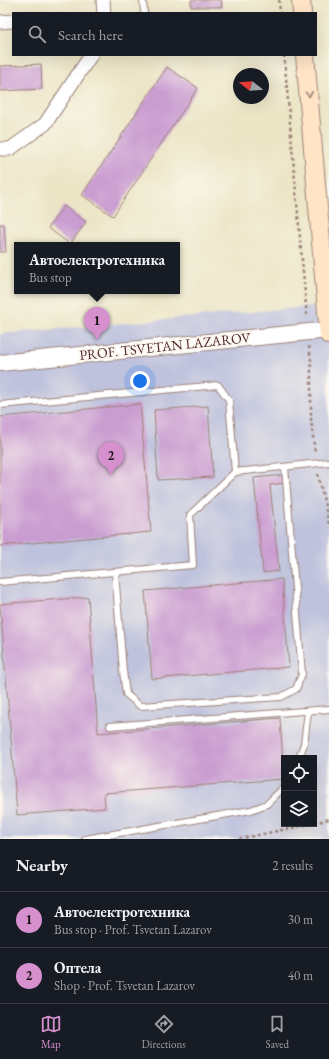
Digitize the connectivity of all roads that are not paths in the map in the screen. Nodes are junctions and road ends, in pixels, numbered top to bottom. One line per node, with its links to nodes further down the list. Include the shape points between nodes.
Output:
1 (103, 0): 4 (street)
2 (143, 0): 5 (lane)
3 (301, 0): 6 (main road)
4 (104, 12)
5 (144, 12)
6 (302, 12)
7 (12, 21): 8 (street)
8 (0, 22)
9 (90, 56): 11 (street, via 45,124 10,149)
10 (305, 56): 12 (main road, one-way to 12)
11 (0, 150)
12 (329, 331): 13 (street, PROF. TSVETAN LAZAROV)
13 (0, 362)
14 (0, 405): 17 (lane, via 218,385 229,400)
15 (329, 462): 16 (lane)
16 (285, 466): 17 (lane); 18 (lane, via 302,674 296,689 281,697 140,706 126,694)
17 (235, 472): 18 (lane, via 190,515 192,566)
18 (116, 572): 19 (lane)
19 (0, 582)
20 (329, 709): 21 (lane)
21 (308, 711): 22 (lane); 23 (lane)
22 (110, 726)
23 (300, 755)
24 (281, 790): 25 (lane, via 267,804 251,810)
25 (85, 839)

